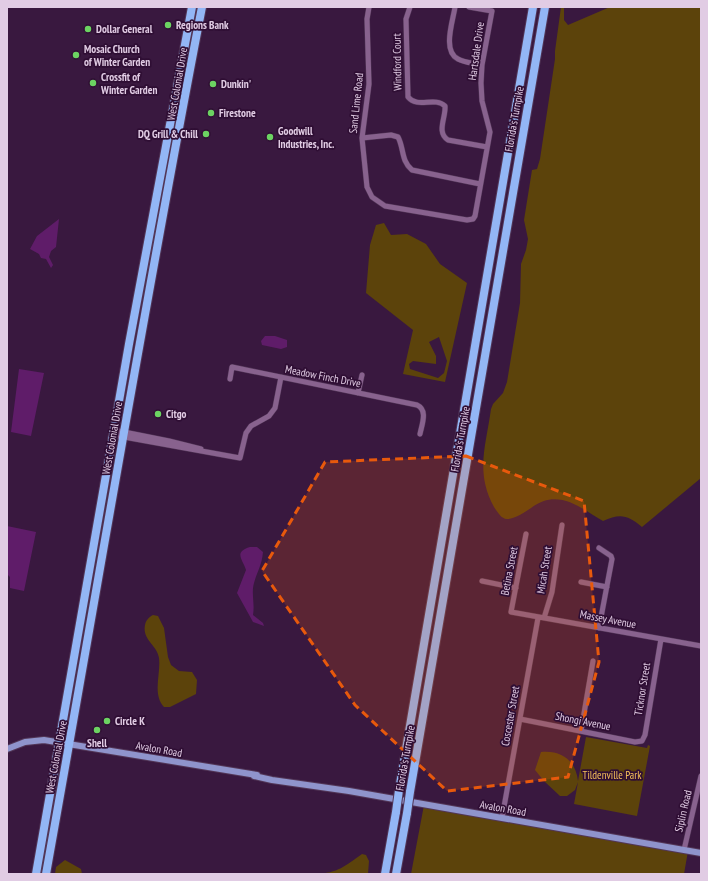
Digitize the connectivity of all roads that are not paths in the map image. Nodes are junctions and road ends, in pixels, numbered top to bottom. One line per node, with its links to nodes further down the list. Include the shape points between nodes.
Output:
1 (202, 7): 9 (highway, West Colonial Drive)
2 (369, 7): 12 (street, Sand Lime Road, via 369,84)
3 (410, 7): 14 (street, Windford Court, via 406,19 408,96 411,101 435,101 445,106 442,132 448,140)
4 (455, 7): 10 (street, via 450,50 459,60)
5 (469, 7): 10 (street, Hartsdale Drive, via 492,11)
6 (533, 7): 59 (highway, Florida's Turnpike, bridge)
7 (545, 7): 60 (highway, Florida's Turnpike, bridge)
8 (192, 8): 9 (highway, via 196,16); 11 (highway, West Colonial Drive)
9 (197, 33): 15 (highway, West Colonial Drive)
10 (482, 65): 14 (street, Hartsdale Drive, via 482,100 490,132)
11 (170, 121): 13 (highway, West Colonial Drive); 15 (highway, via 171,141)
12 (362, 138): 17 (street, via 391,135 398,137 404,159 412,170); 18 (street, Sand Lime Road, via 367,187 372,197 385,206)
13 (166, 146): 16 (highway, via 170,154); 19 (highway, West Colonial Drive)
14 (486, 148): 17 (street, Hartsdale Drive)
15 (176, 150): 16 (highway, West Colonial Drive)
16 (171, 177): 20 (highway, West Colonial Drive)
17 (480, 184): 18 (street, Hartsdale Drive, via 475,216)
18 (467, 220)
19 (140, 287): 20 (highway, via 138,318); 21 (highway, West Colonial Drive)
20 (144, 324): 22 (highway, West Colonial Drive)
21 (129, 344): 22 (highway, via 133,346); 27 (highway, West Colonial Drive)
22 (137, 356): 29 (highway, West Colonial Drive)
23 (362, 376): 26 (street)
24 (281, 377): 25 (street, Meadow Finch Drive, via 232,367); 26 (street, Meadow Finch Drive); 29 (street, via 275,408 269,416 251,426 246,433 240,458)
25 (230, 379)
26 (358, 393): 28 (street, Meadow Finch Drive, via 417,405 423,410)
27 (114, 433): 29 (street); 31 (highway, West Colonial Drive)
28 (420, 434)
29 (124, 435): 35 (highway, West Colonial Drive)
30 (562, 525): 42 (street, Micah Street, via 552,592)
31 (97, 529): 33 (highway, West Colonial Drive); 35 (highway, via 98,543)
32 (526, 534): 40 (street, Betina Street)
33 (94, 545): 37 (highway, via 99,555); 50 (highway, West Colonial Drive)
34 (599, 548): 39 (street, via 611,556)
35 (103, 549): 37 (highway, West Colonial Drive)
36 (482, 581): 40 (street)
37 (98, 582): 51 (highway, West Colonial Drive)
38 (581, 582): 39 (street)
39 (607, 587): 43 (street)
40 (516, 588): 41 (street, Betina Street)
41 (511, 612): 42 (street, Massey Avenue)
42 (541, 618): 43 (street, Massey Avenue); 47 (street, Coscester Street)
43 (599, 628): 44 (street, Massey Avenue)
44 (661, 639): 45 (street, Massey Avenue); 49 (street, Ticknor Street)
45 (701, 646)
46 (593, 661): 48 (street)
47 (520, 719): 48 (street, Shongi Avenue); 54 (street, Coscester Street)
48 (581, 731): 49 (street, Shongi Avenue, via 635,742)
49 (642, 741)
50 (60, 743): 51 (main road, Avalon Road); 52 (main road, Avalon Road, via 32,740); 57 (highway, West Colonial Drive)
51 (70, 745): 54 (main road, Avalon Road); 58 (highway, West Colonial Drive)
52 (7, 749)
53 (701, 776): 55 (street, Siplin Road)
54 (502, 818): 55 (main road, Avalon Road)
55 (684, 850): 56 (main road, Avalon Road)
56 (701, 853)
57 (36, 874)
58 (46, 874)
59 (384, 874)
60 (396, 874)

